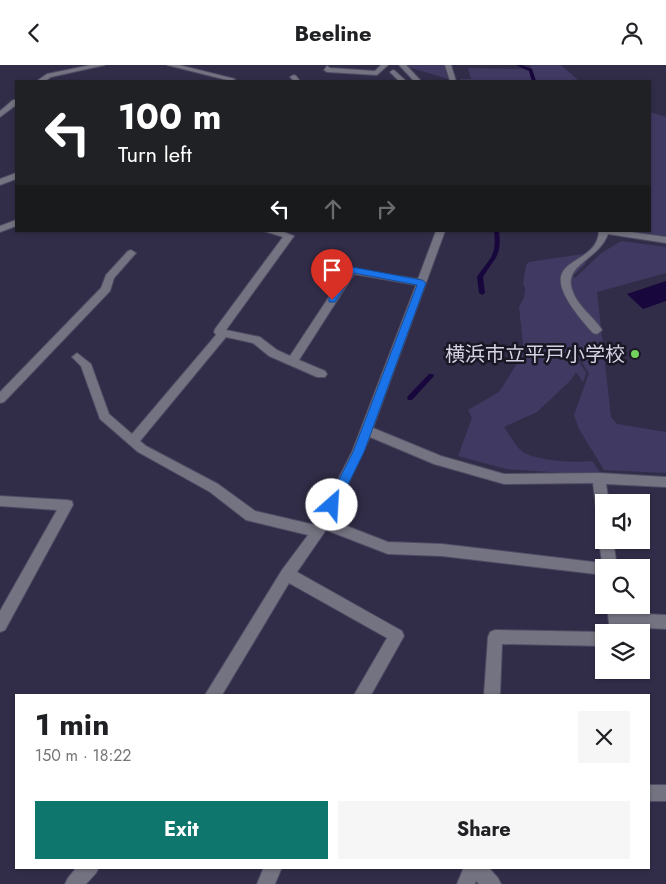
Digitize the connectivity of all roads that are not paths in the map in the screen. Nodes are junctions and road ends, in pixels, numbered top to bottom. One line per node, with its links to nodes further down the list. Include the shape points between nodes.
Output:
1 (102, 65): 8 (street)
2 (170, 65): 9 (street)
3 (385, 65): 6 (street, via 377,73)
4 (402, 65): 13 (street)
5 (448, 65): 14 (street)
6 (328, 68)
7 (394, 71): 12 (street)
8 (47, 73): 10 (street); 11 (street)
9 (231, 79)
10 (42, 80)
11 (58, 80)
12 (402, 80)
13 (417, 80)
14 (452, 80)
15 (15, 103): 16 (street)
16 (0, 115)
17 (15, 176): 18 (street)
18 (0, 181)
19 (15, 223): 20 (street)
20 (0, 229)
21 (272, 232): 29 (street, via 289,237 219,332)
22 (440, 232): 27 (street)
23 (603, 232): 28 (street, via 599,247 569,270 566,276 573,301)
24 (610, 232): 25 (street)
25 (666, 240)
26 (131, 253): 33 (street, via 110,277 106,289)
27 (422, 283): 31 (street, via 352,270); 34 (street)
28 (597, 330)
29 (223, 333): 31 (street, via 256,340 273,353); 35 (street)
30 (77, 357): 35 (street, via 86,364 104,415)
31 (292, 361): 32 (street)
32 (321, 374)
33 (0, 399)
34 (366, 431): 36 (street, via 438,460 504,479); 40 (street)
35 (133, 441): 40 (street, via 214,488 251,516)
36 (599, 479): 37 (street); 38 (street)
37 (666, 482)
38 (601, 494)
39 (0, 501): 45 (street, via 67,505)
40 (321, 527): 41 (street, via 388,548 442,550); 42 (street)
41 (595, 568)
42 (287, 575): 47 (street); 48 (street, via 397,636)
43 (613, 619): 44 (street)
44 (666, 622)
45 (0, 625)
46 (595, 639): 49 (street, via 495,637)
47 (213, 694)
48 (363, 694)
49 (492, 694)
50 (650, 793): 51 (street)
51 (666, 793)
52 (88, 869): 56 (street)
53 (272, 869): 57 (street)
54 (473, 869): 58 (street)
55 (476, 869): 59 (street)
56 (74, 884)
57 (266, 884)
58 (466, 884)
59 (492, 884)

